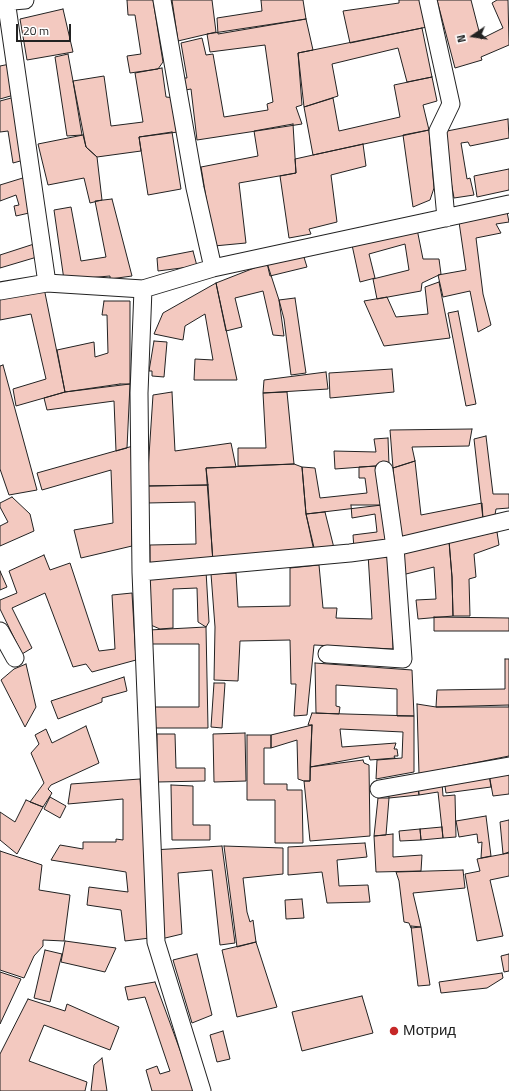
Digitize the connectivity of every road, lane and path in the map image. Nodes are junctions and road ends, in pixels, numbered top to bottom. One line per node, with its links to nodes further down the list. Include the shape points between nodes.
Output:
1 (25, 0): 4 (street)
2 (162, 0): 7 (street, via 195,188)
3 (428, 0): 6 (street, via 451,104 438,131)
4 (4, 2): 8 (street)
5 (509, 204): 6 (street)
6 (446, 218): 7 (street)
7 (213, 268): 9 (street)
8 (47, 283): 9 (street); 10 (street)
9 (143, 289): 14 (street, via 139,393)
10 (0, 291)
11 (384, 470): 13 (street)
12 (509, 520): 13 (street)
13 (395, 547): 14 (street); 16 (street, via 403,659)
14 (141, 572): 20 (street, via 156,942)
15 (0, 631): 17 (street)
16 (327, 654)
17 (14, 658)
18 (509, 766): 19 (street)
19 (379, 789)
20 (202, 1091)

